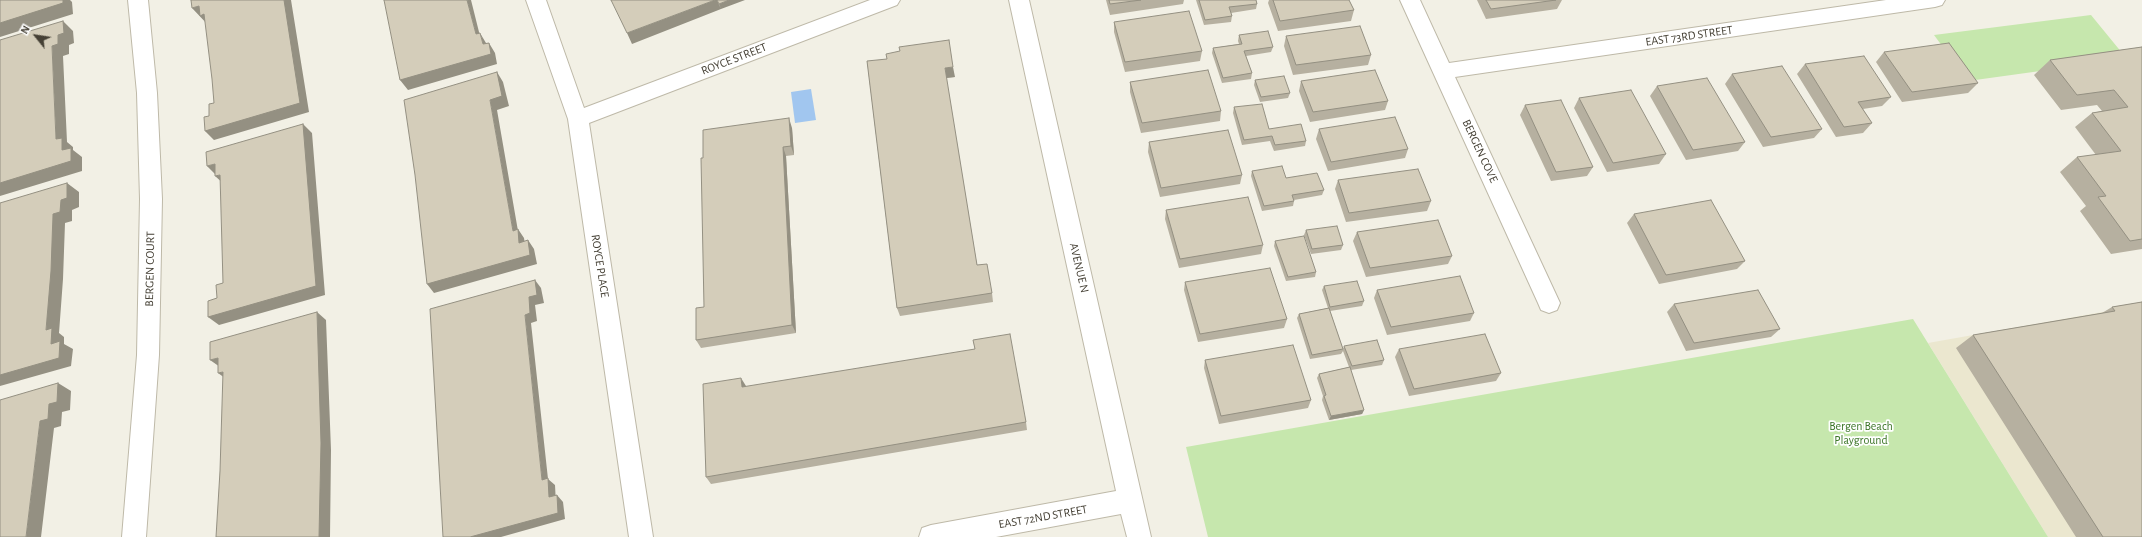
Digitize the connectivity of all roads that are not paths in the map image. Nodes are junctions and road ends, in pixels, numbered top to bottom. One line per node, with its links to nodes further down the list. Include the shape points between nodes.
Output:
1 (138, 0): 11 (street, BERGEN COURT, via 147,93 151,199 148,355)
2 (536, 0): 8 (street, ROYCE PLACE)
3 (890, 0): 8 (street, ROYCE STREET)
4 (1019, 0): 10 (street, AVENUE N)
5 (1410, 0): 7 (street, BERGEN COVE)
6 (1935, 0): 7 (street, EAST 73RD STREET)
7 (1443, 71): 9 (street, BERGEN COVE)
8 (578, 119): 12 (street, ROYCE PLACE)
9 (1549, 303)
10 (1131, 500): 13 (street, EAST 72ND STREET); 14 (street, AVENUE N)
11 (134, 537)
12 (641, 537)
13 (931, 537)
14 (1139, 537)

